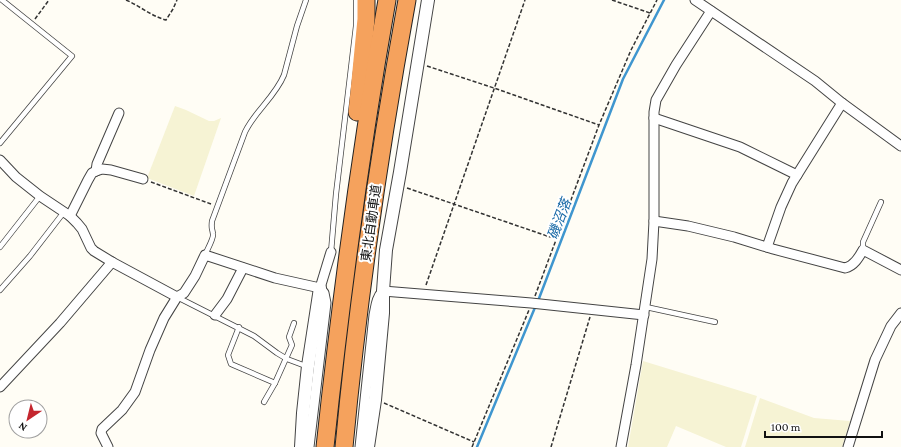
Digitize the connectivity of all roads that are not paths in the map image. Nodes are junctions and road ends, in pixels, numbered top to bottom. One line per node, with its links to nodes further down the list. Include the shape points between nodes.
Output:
1 (2, 0): 15 (lane, via 72,56)
2 (306, 0): 29 (lane, via 281,83 245,132 212,221 214,236)
3 (356, 0): 28 (lane, via 356,26)
4 (366, 0): 31 (highway, via 360,89 347,196)
5 (387, 0): 31 (highway, 東北自動車道)
6 (407, 0): 11 (highway, 東北自動車道)
7 (414, 0): 11 (highway)
8 (428, 0): 36 (street, via 386,250)
9 (695, 0): 10 (street)
10 (710, 11): 12 (street); 14 (street, via 656,100)
11 (396, 58): 53 (highway, 東北自動車道, via 371,217)
12 (842, 103): 16 (street); 19 (street)
13 (119, 113): 18 (street)
14 (654, 118): 19 (street, via 740,147); 24 (street)
15 (0, 143)
16 (901, 146)
17 (0, 160): 21 (street)
18 (96, 171): 20 (street, via 111,170); 23 (street)
19 (797, 175): 26 (street, via 781,207)
20 (143, 179)
21 (40, 196): 23 (street); 25 (lane)
22 (880, 202): 27 (lane, via 863,242)
23 (67, 214): 30 (street, via 82,229 91,248); 35 (lane)
24 (654, 221): 26 (street, via 688,226); 38 (street)
25 (0, 247)
26 (767, 247): 27 (street, via 845,268 850,267)
27 (863, 250): 33 (street)
28 (331, 252): 34 (street)
29 (205, 255): 32 (street); 37 (street, via 184,293)
30 (112, 262): 37 (street); 47 (street)
31 (347, 265): 52 (highway, 東北自動車道)
32 (243, 268): 34 (street); 40 (street)
33 (901, 270)
34 (320, 288): 45 (street); 51 (street, via 326,303)
35 (0, 290)
36 (383, 291): 38 (street, via 593,310); 54 (street, via 377,300 374,315); 55 (street, via 375,400)
37 (177, 297): 40 (lane); 49 (street, via 164,318 135,392 122,410 102,429 101,433)
38 (645, 311): 41 (lane); 56 (street)
39 (901, 314): 57 (street, via 891,326 875,360)
40 (215, 316): 43 (lane)
41 (715, 322)
42 (294, 323): 44 (lane, via 289,337 292,345)
43 (239, 327): 44 (lane); 46 (lane, via 228,355 231,364)
44 (286, 359): 45 (lane); 46 (lane)
45 (308, 366): 50 (street)
46 (275, 383): 48 (lane)
47 (0, 387)
48 (264, 402)
49 (108, 447)
50 (301, 447)
51 (309, 447)
52 (326, 447)
53 (344, 447)
54 (360, 447)
55 (368, 447)
56 (621, 447)
57 (848, 447)

